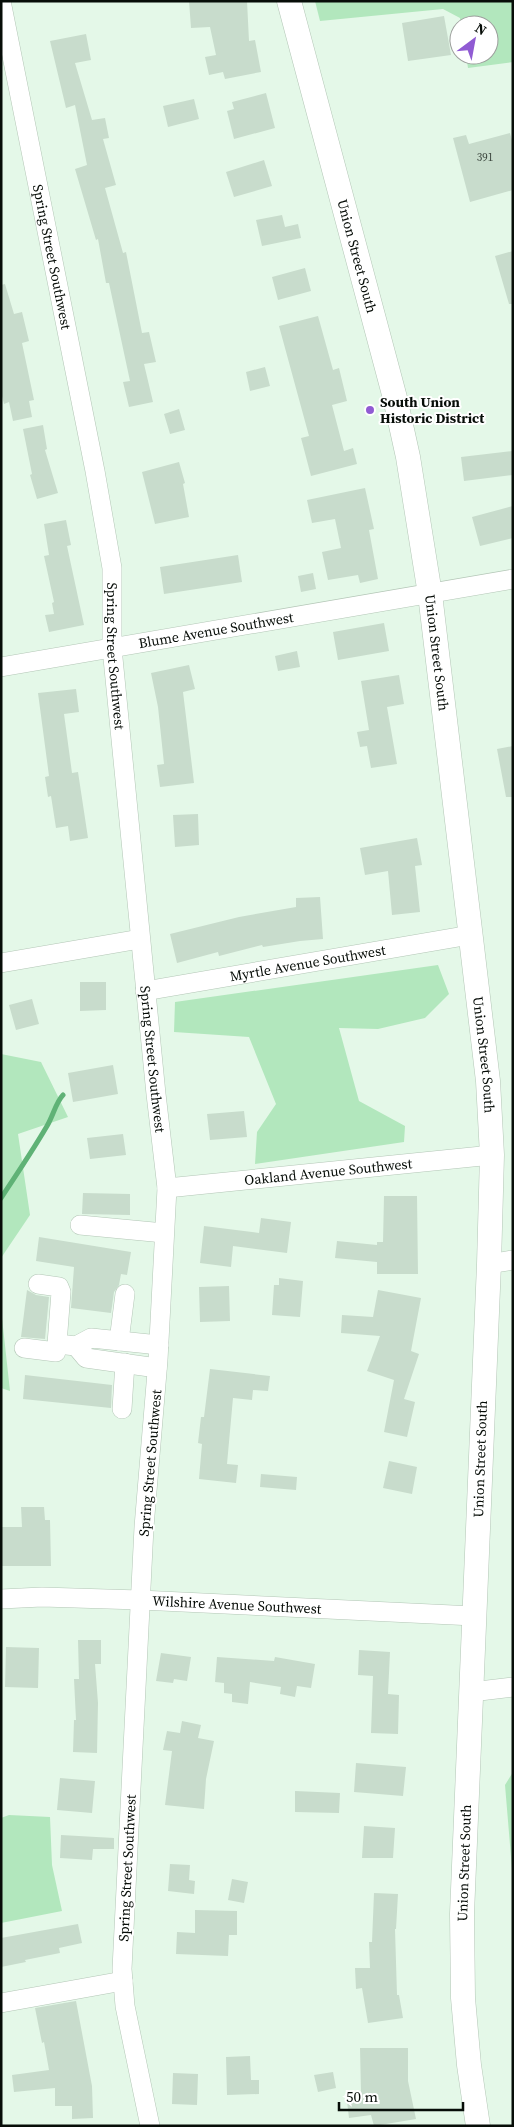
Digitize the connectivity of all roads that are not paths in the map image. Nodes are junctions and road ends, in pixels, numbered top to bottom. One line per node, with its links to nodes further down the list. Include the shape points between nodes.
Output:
1 (1, 1): 5 (street, Spring Street Southwest, via 112,568)
2 (289, 1): 4 (main road, Union Street South, via 395,398)
3 (513, 579): 4 (street, Blume Avenue Southwest)
4 (430, 594): 5 (street, Blume Avenue Southwest); 7 (main road, Union Street South)
5 (112, 648): 6 (street, Blume Avenue Southwest); 8 (street, Spring Street Southwest)
6 (1, 667)
7 (470, 935): 10 (street, Myrtle Avenue Southwest); 11 (main road, Union Street South, via 488,1081)
8 (140, 939): 9 (street); 10 (street, Spring Street Southwest)
9 (1, 963)
10 (146, 991): 12 (street, Spring Street Southwest)
11 (492, 1155): 12 (street, Oakland Avenue Southwest); 16 (main road, Union Street South)
12 (167, 1188): 14 (street, Spring Street Southwest)
13 (80, 1225): 14 (street)
14 (164, 1233): 21 (street, Spring Street Southwest)
15 (513, 1260): 16 (street)
16 (489, 1264): 29 (main road, Union Street South)
17 (38, 1284): 20 (street, via 59,1287 61,1292)
18 (125, 1294): 19 (street)
19 (119, 1341): 21 (street); 22 (street, via 91,1338)
20 (57, 1344): 22 (street); 23 (street, via 56,1352)
21 (159, 1345): 25 (street, Spring Street Southwest)
22 (76, 1346): 24 (street, via 86,1358)
23 (24, 1348)
24 (125, 1363): 25 (street); 26 (street)
25 (158, 1368): 28 (street, Spring Street Southwest)
26 (122, 1409)
27 (1, 1599): 28 (street, Wilshire Avenue Southwest)
28 (140, 1600): 29 (street, Wilshire Avenue Southwest); 32 (street, Spring Street Southwest)
29 (474, 1616): 31 (main road, Union Street South)
30 (513, 1687): 31 (street)
31 (471, 1692): 35 (main road, Union Street South, via 462,1914 463,1979 469,2065)
32 (123, 1981): 33 (street); 34 (street, Spring Street Southwest, via 125,2006)
33 (1, 2003)
34 (150, 2126)
35 (478, 2126)

